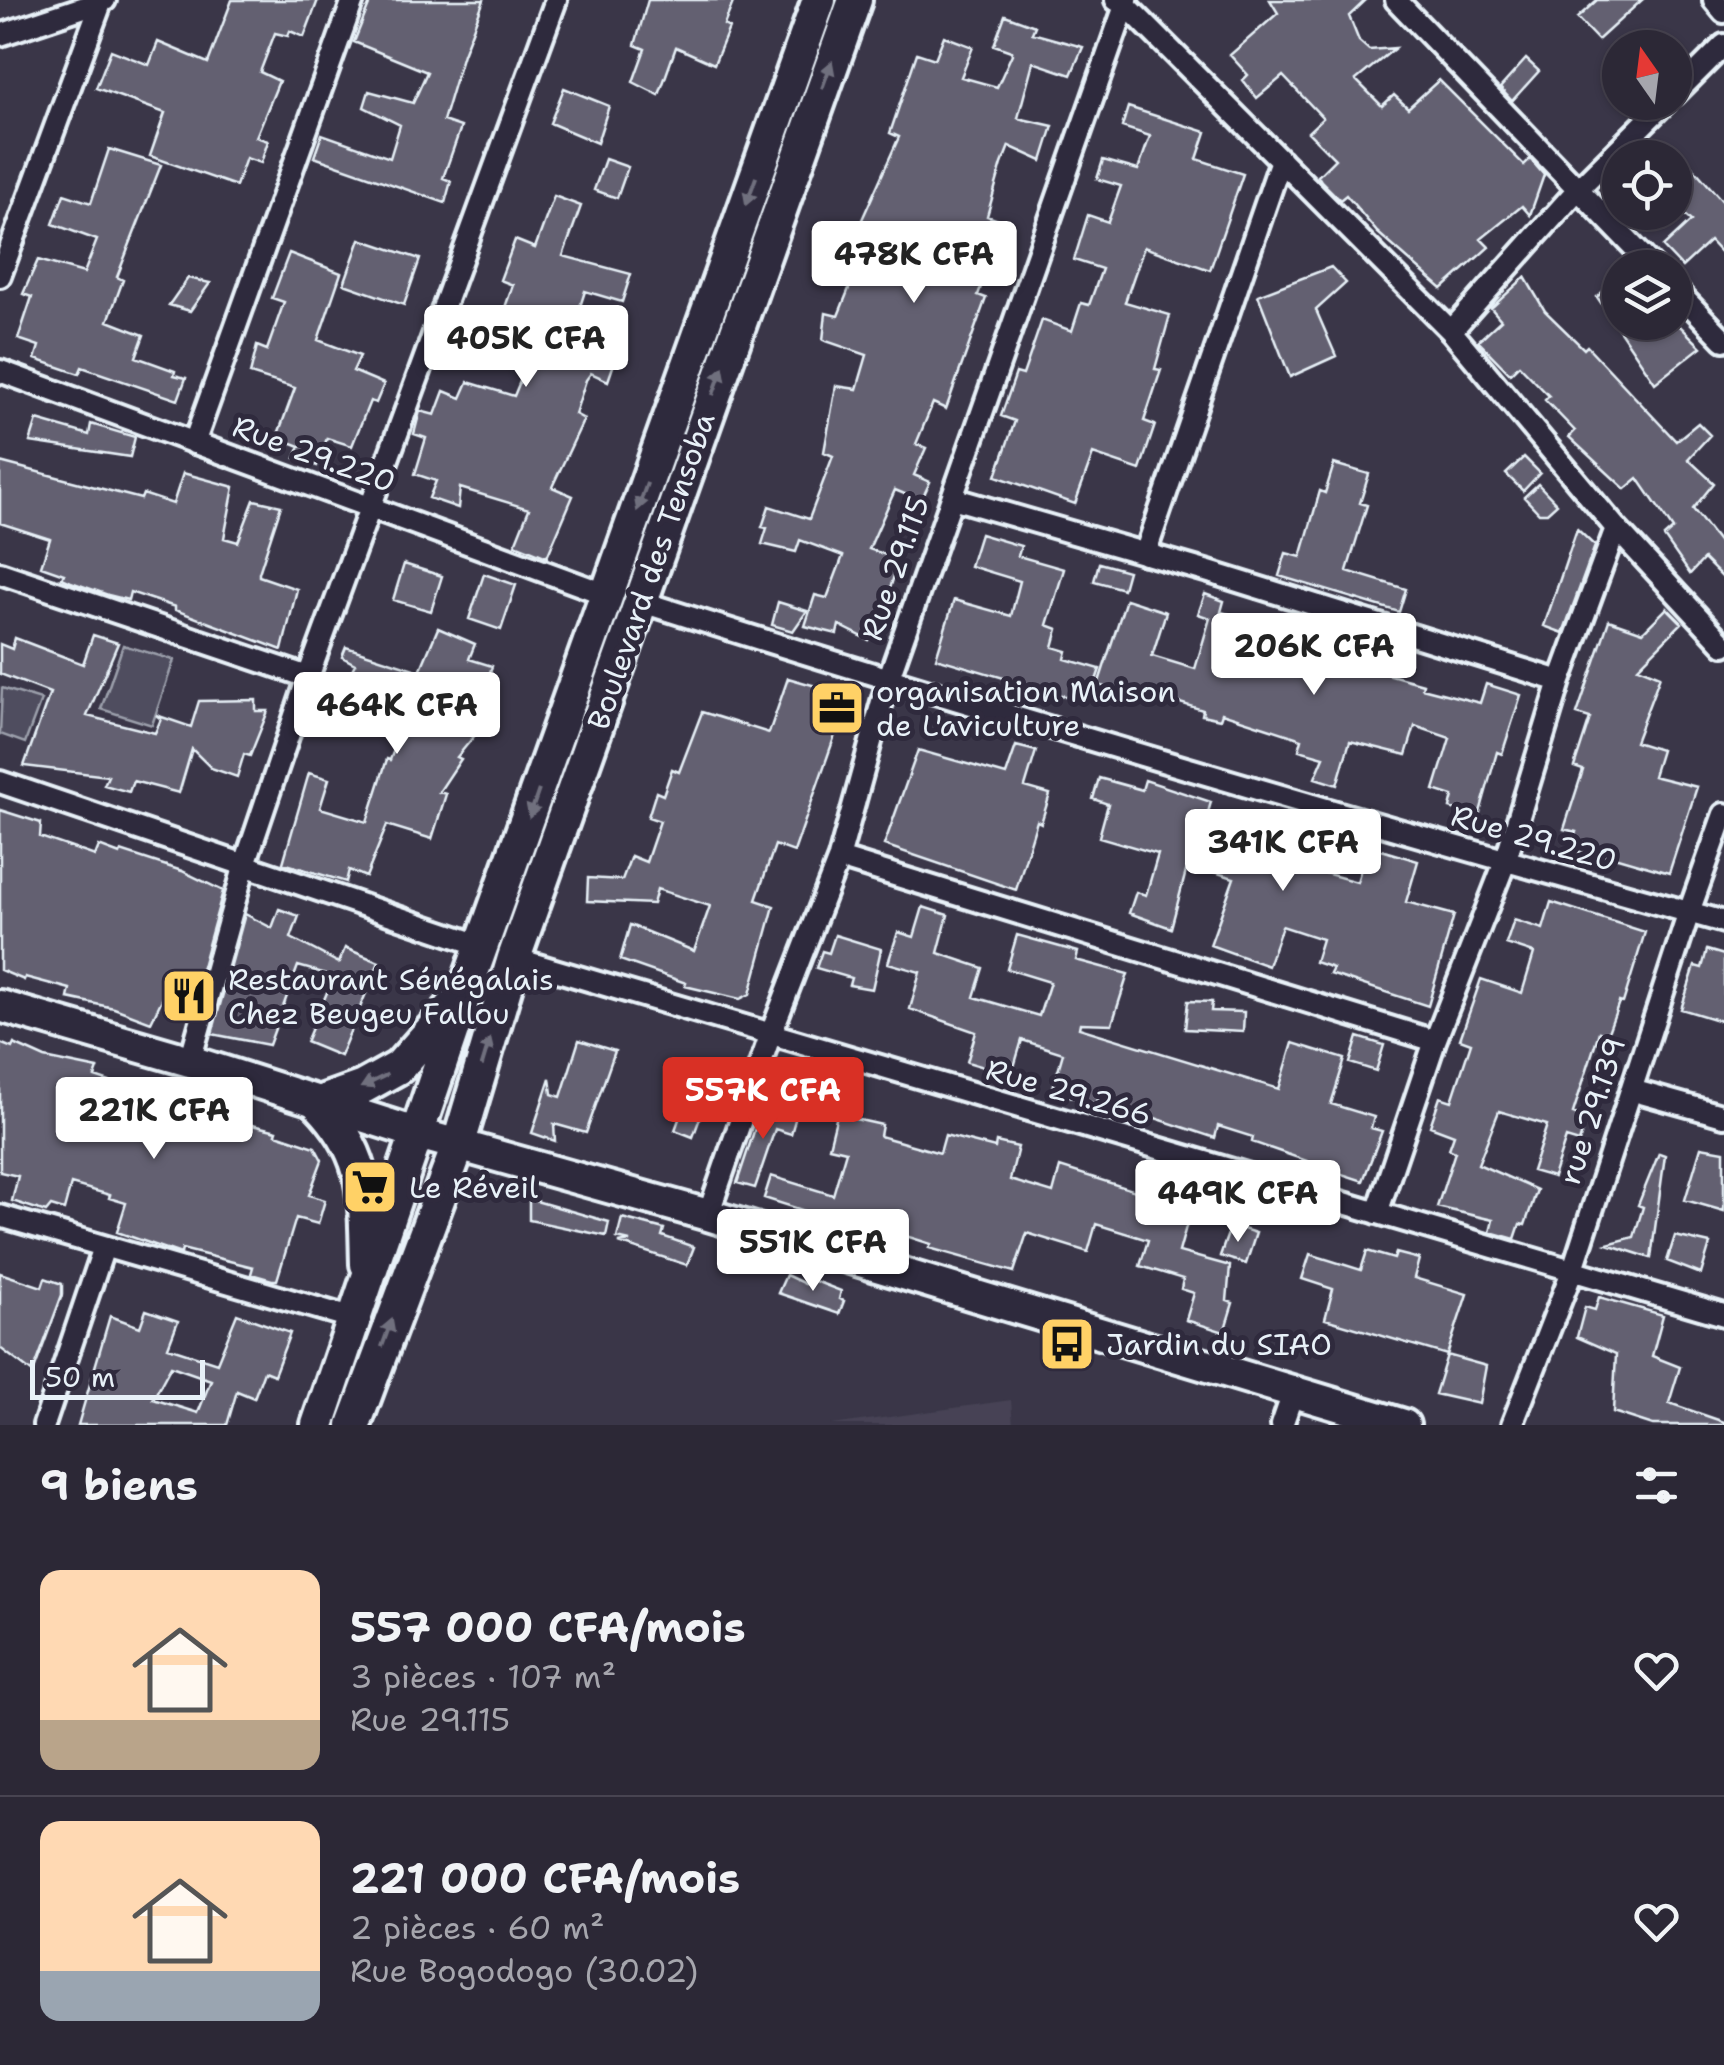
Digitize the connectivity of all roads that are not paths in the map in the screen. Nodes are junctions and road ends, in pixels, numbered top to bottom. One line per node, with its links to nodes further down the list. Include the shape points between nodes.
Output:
1 (103, 0): 10 (street); 17 (street)
2 (353, 0): 22 (street)
3 (556, 0): 24 (street)
4 (819, 0): 28 (main road, Boulevard des Tensoba, one-way to 28)
5 (854, 0): 28 (main road, Boulevard des Tensoba, one-way to 5)
6 (1396, 0): 15 (street)
7 (1714, 0): 9 (street)
8 (1122, 1): 14 (street); 23 (street, Rue 29.115)
9 (1724, 12)
10 (0, 35)
11 (1724, 46): 12 (street)
12 (1692, 77)
13 (1648, 120): 15 (street)
14 (1281, 160): 19 (street); 26 (street)
15 (1578, 189): 16 (street); 19 (street)
16 (1637, 250)
17 (0, 276)
18 (1692, 307): 20 (street)
19 (1452, 331): 25 (street)
20 (1724, 340)
21 (0, 372): 22 (street, Rue 29.220)
22 (194, 443): 24 (street, Rue 29.220)
23 (952, 498): 26 (street); 31 (street, Rue 29.115)
24 (370, 505): 28 (street, Rue 29.220); 30 (street)
25 (1616, 528): 29 (street); 32 (street)
26 (1145, 554): 32 (street)
27 (0, 573): 30 (street)
28 (623, 598): 31 (street, Rue 29.220); 40 (main road, Boulevard des Tensoba)
29 (1724, 645)
30 (308, 677): 37 (street)
31 (888, 680): 35 (street, Rue 29.115); 36 (street, Rue 29.220)
32 (1560, 681): 36 (street)
33 (0, 782): 37 (street, Rue 29.266)
34 (1724, 814): 38 (street, rue 29.139)
35 (839, 858): 43 (street, Rue 29.115); 44 (street)
36 (1505, 862): 38 (street, Rue 29.220); 44 (street)
37 (245, 864): 40 (street, Rue 29.266); 45 (street)
38 (1688, 912): 39 (street, Rue 29.220); 46 (street, rue 29.139)
39 (1724, 922)
40 (498, 952): 41 (main road, Boulevard des Tensoba); 43 (street, Rue 29.266); 50 (main road, Boulevard des Tensoba, one-way to 40)
41 (465, 992): 47 (main road, one-way to 47, via 398,1068); 49 (main road, Boulevard des Tensoba)
42 (0, 1006): 45 (street)
43 (770, 1036): 51 (street, Rue 29.266); 52 (street, Rue 29.115)
44 (1436, 1041): 51 (street)
45 (190, 1061): 47 (street)
46 (1631, 1090): 48 (street); 55 (street, rue 29.139)
47 (318, 1103): 49 (street); 56 (main road, via 336,1121 362,1170)
48 (1724, 1116)
49 (419, 1134): 50 (street); 56 (main road, Boulevard des Tensoba)
50 (458, 1146): 52 (street); 62 (main road, Boulevard des Tensoba, one-way to 50)
51 (1377, 1213): 55 (street, Rue 29.266)
52 (708, 1215): 59 (street)
53 (0, 1216): 54 (street)
54 (104, 1246): 58 (street); 60 (street)
55 (1573, 1269): 57 (street, Rue 29.266); 65 (street, rue 29.139)
56 (368, 1284): 58 (main road, Boulevard des Tensoba)
57 (1724, 1315)
58 (355, 1320): 61 (main road, Boulevard des Tensoba)
59 (1294, 1390): 63 (street); 64 (street)
60 (44, 1425)
61 (318, 1425)
62 (354, 1425)
63 (1282, 1425)
64 (1404, 1425)
65 (1512, 1425)

